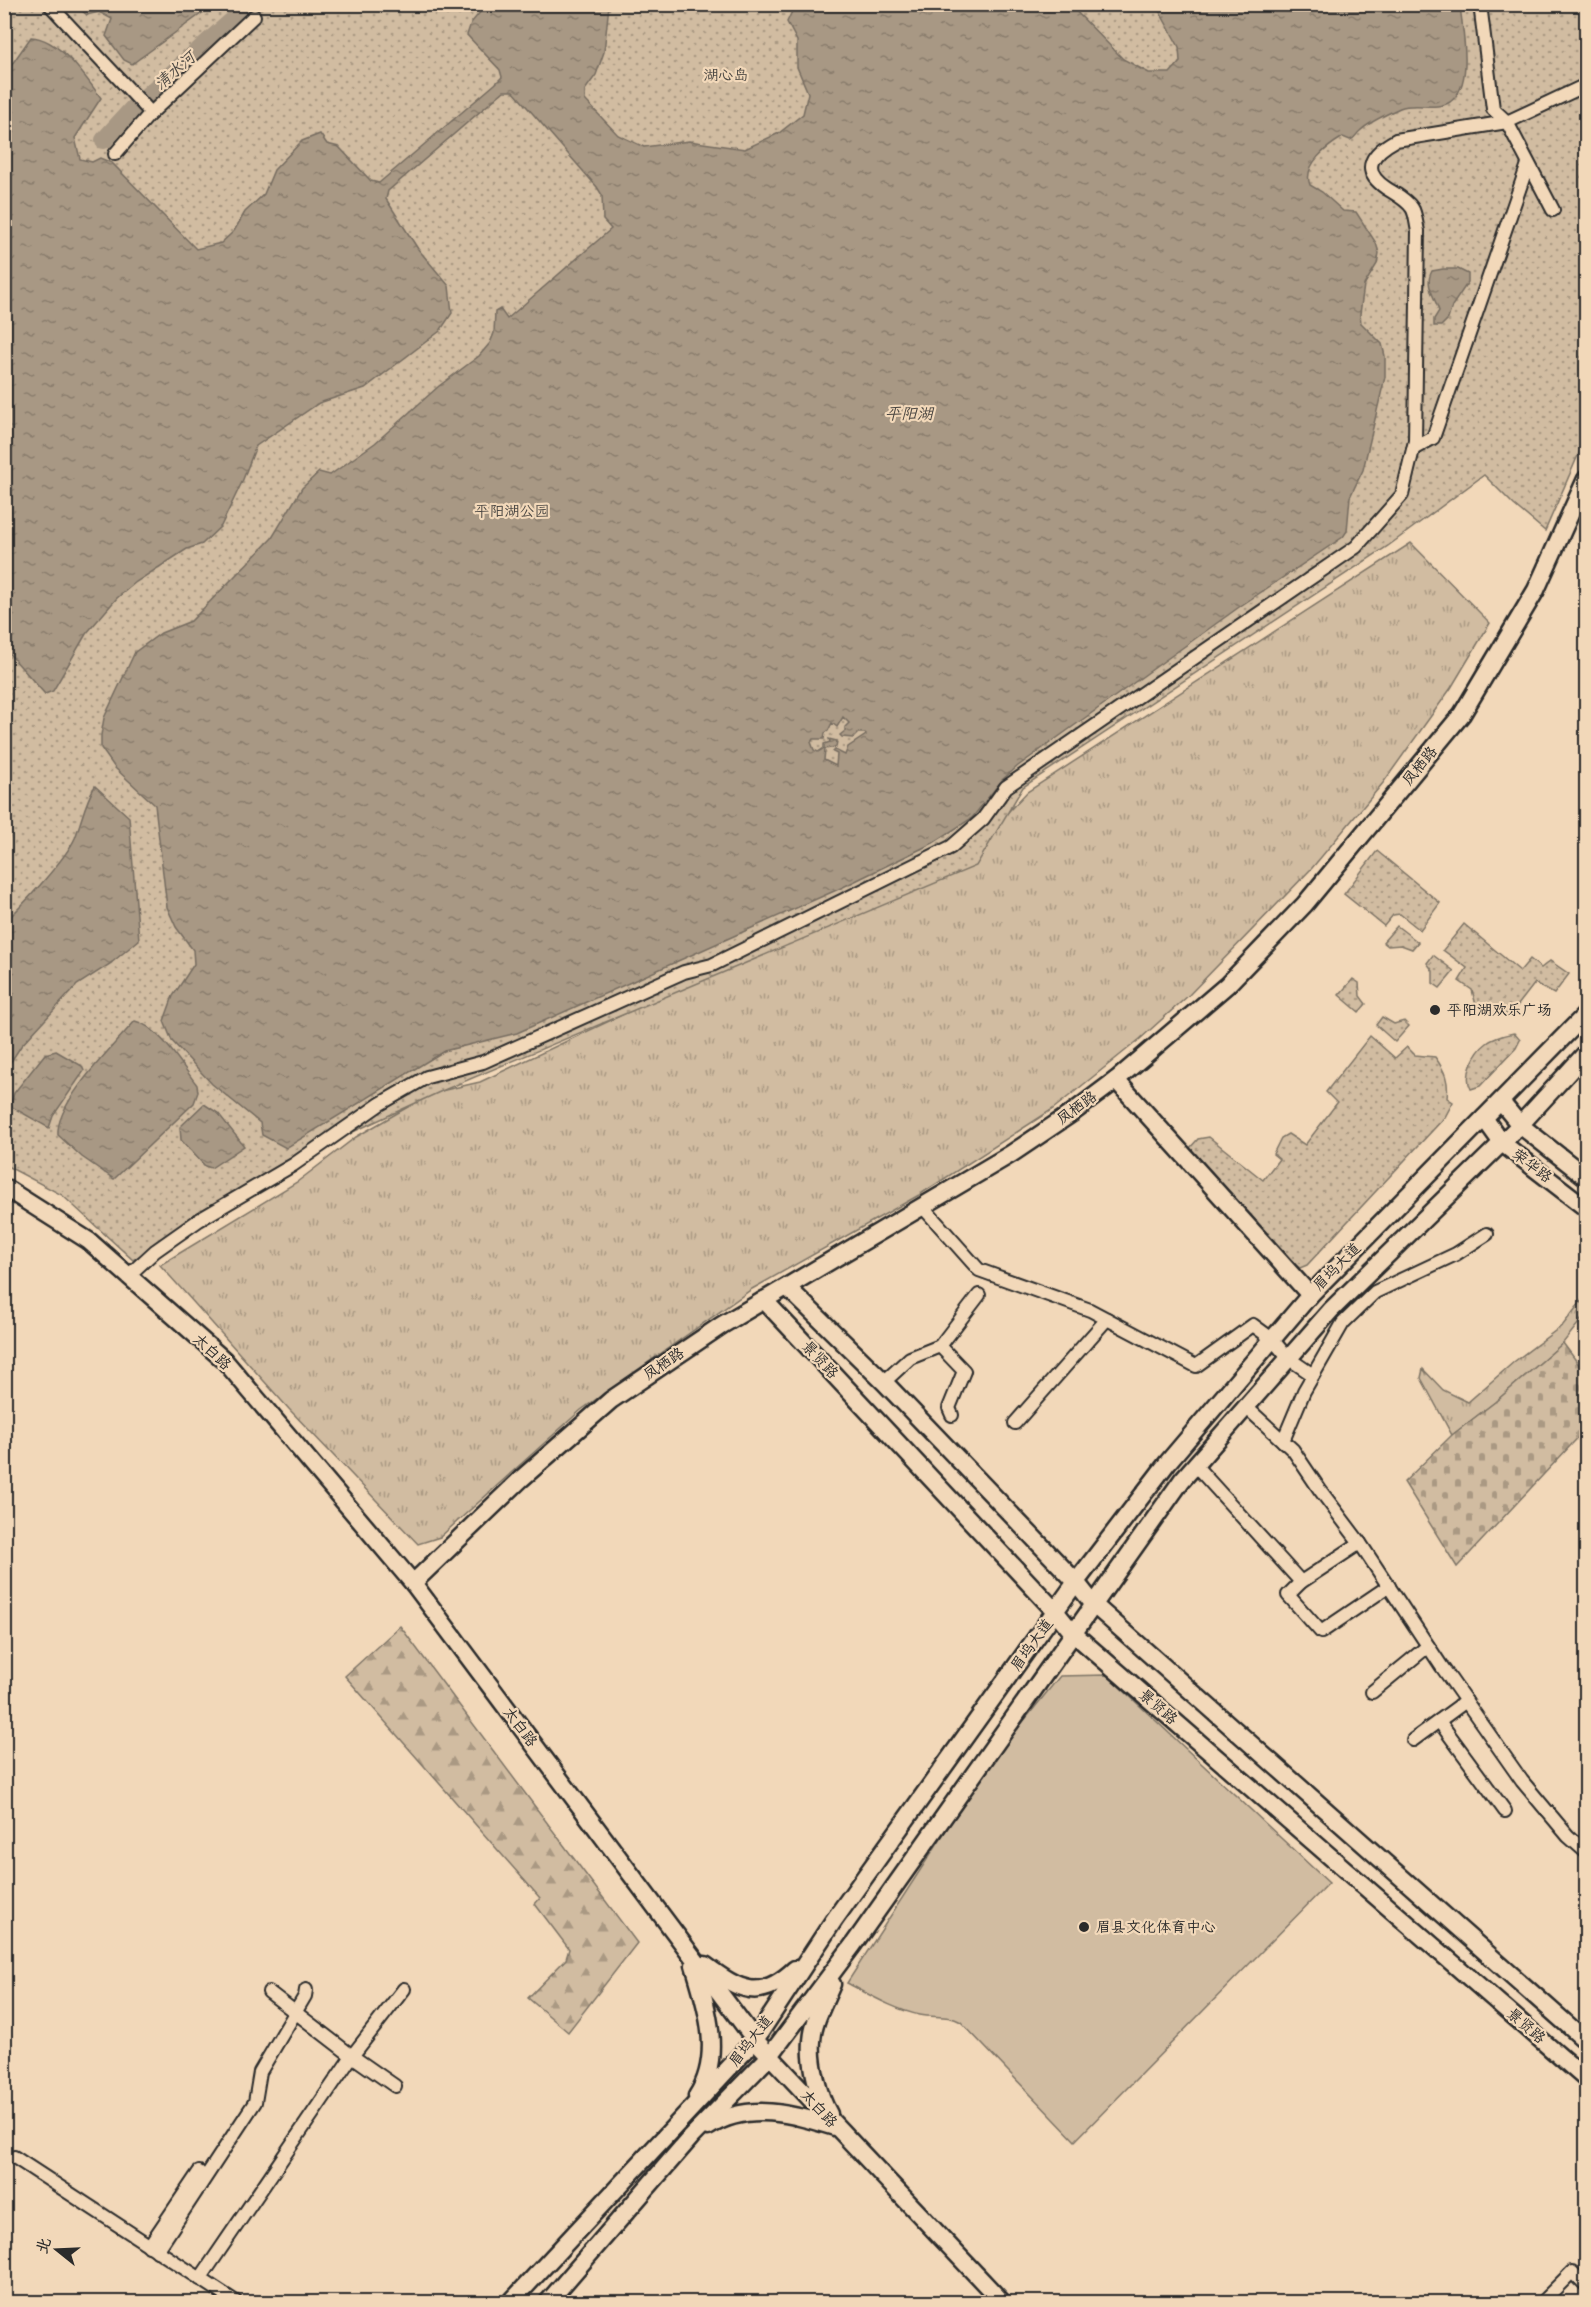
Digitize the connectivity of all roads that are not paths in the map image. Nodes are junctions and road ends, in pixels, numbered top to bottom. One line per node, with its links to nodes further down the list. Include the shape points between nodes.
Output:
1 (49, 4): 5 (street)
2 (1480, 4): 6 (street, via 1493,109)
3 (254, 16): 5 (street)
4 (1587, 85): 6 (street)
5 (151, 113): 7 (street)
6 (1507, 122): 8 (street); 10 (street, via 1396,140 1382,147 1373,158 1372,174 1413,209 1418,231)
7 (115, 154)
8 (1528, 164): 9 (street); 10 (street, via 1433,438)
9 (1553, 210)
10 (1413, 449): 24 (street, via 1402,495 1356,547 1006,787 983,819 951,846 712,965 684,972 483,1062 427,1077 380,1104 293,1165 200,1220 155,1251)
11 (1587, 479): 14 (main road, 凤栖路, via 1536,590 1461,714 1305,904 1227,985)
12 (1587, 1014): 15 (main road, 眉坞大道)
13 (1587, 1053): 17 (main road, 眉坞大道)
14 (1116, 1080): 21 (main road, 凤栖路, via 1011,1154); 26 (main road)
15 (1501, 1102): 16 (main road, 眉坞大道); 17 (main road, 荣华路)
16 (1484, 1118): 18 (main road, 荣华路); 26 (main road, 眉坞大道)
17 (1520, 1125): 18 (main road, 眉坞大道); 19 (main road, 荣华路)
18 (1502, 1143): 22 (main road, 荣华路); 32 (main road, 眉坞大道, via 1331,1310)
19 (1587, 1177)
20 (4, 1187): 24 (main road, 太白路, via 88,1241)
21 (922, 1206): 25 (main road, 凤栖路); 29 (street, via 979,1270)
22 (1587, 1208)
23 (1487, 1234): 33 (street, via 1456,1254 1375,1292 1343,1323)
24 (128, 1276): 43 (main road, 太白路, via 224,1360)
25 (787, 1287): 28 (main road, 凤栖路); 34 (main road, 景贤路)
26 (1310, 1295): 30 (main road, 眉坞大道)
27 (979, 1296): 31 (street)
28 (764, 1300): 43 (main road, 凤栖路, via 611,1400 521,1479); 46 (main road, 景贤路)
29 (1107, 1319): 30 (street, via 1196,1366 1253,1325); 37 (street)
30 (1272, 1339): 32 (street); 41 (main road, 眉坞大道, via 1168,1462)
31 (940, 1346): 34 (street, via 910,1358); 36 (street, via 964,1371 949,1408)
32 (1288, 1358): 33 (street); 35 (main road, 眉坞大道)
33 (1314, 1375): 38 (street)
34 (884, 1382): 41 (main road, 景贤路)
35 (1246, 1407): 38 (street); 39 (main road, 眉坞大道)
36 (951, 1415)
37 (1016, 1423)
38 (1283, 1441): 40 (street)
39 (1195, 1465): 42 (street); 45 (main road, 眉坞大道)
40 (1360, 1543): 42 (street); 44 (street)
41 (1076, 1582): 45 (main road, 景贤路); 46 (main road, 眉坞大道)
42 (1301, 1582): 44 (street, via 1288,1595 1321,1632)
43 (413, 1583): 56 (main road, 太白路)
44 (1389, 1586): 48 (street)
45 (1094, 1605): 47 (main road, 眉坞大道); 63 (main road, 景贤路)
46 (1056, 1612): 47 (main road, 景贤路); 55 (main road, 眉坞大道)
47 (1073, 1634): 57 (main road, 眉坞大道); 66 (main road, 景贤路)
48 (1428, 1646): 49 (street); 50 (street)
49 (1372, 1692)
50 (1466, 1701): 51 (street); 54 (street, via 1522,1781 1568,1836)
51 (1439, 1721): 52 (street); 53 (street)
52 (1413, 1740)
53 (1505, 1811)
54 (1587, 1852)
55 (813, 1951): 56 (main road, via 780,1983 752,1990 729,1982); 62 (main road, 眉坞大道)
56 (692, 1955): 62 (main road, 太白路); 68 (main road, via 709,2014 711,2053 702,2088)
57 (844, 1956): 65 (main road, 眉坞大道); 69 (main road, via 812,2040 821,2100)
58 (404, 1989): 64 (street)
59 (306, 1990): 61 (street)
60 (269, 1992): 61 (street)
61 (295, 2012): 64 (street); 73 (street, via 260,2072 255,2102)
62 (755, 2040): 65 (main road, 太白路); 68 (main road, 眉坞大道)
63 (1587, 2041)
64 (352, 2056): 67 (street); 74 (street)
65 (769, 2057): 69 (main road, 太白路); 70 (main road, 眉坞大道)
66 (1587, 2079)
67 (395, 2086)
68 (680, 2121): 77 (main road, 眉坞大道)
69 (836, 2127): 70 (main road, via 800,2116 746,2112 721,2119); 79 (main road, 太白路)
70 (691, 2137): 78 (main road, 眉坞大道)
71 (14, 2157): 73 (street)
72 (199, 2172): 73 (street)
73 (153, 2248): 74 (street)
74 (200, 2279): 76 (street)
75 (1587, 2286): 80 (street, via 1572,2272)
76 (230, 2301)
77 (511, 2302)
78 (548, 2302)
79 (1002, 2302)
80 (1542, 2302)

